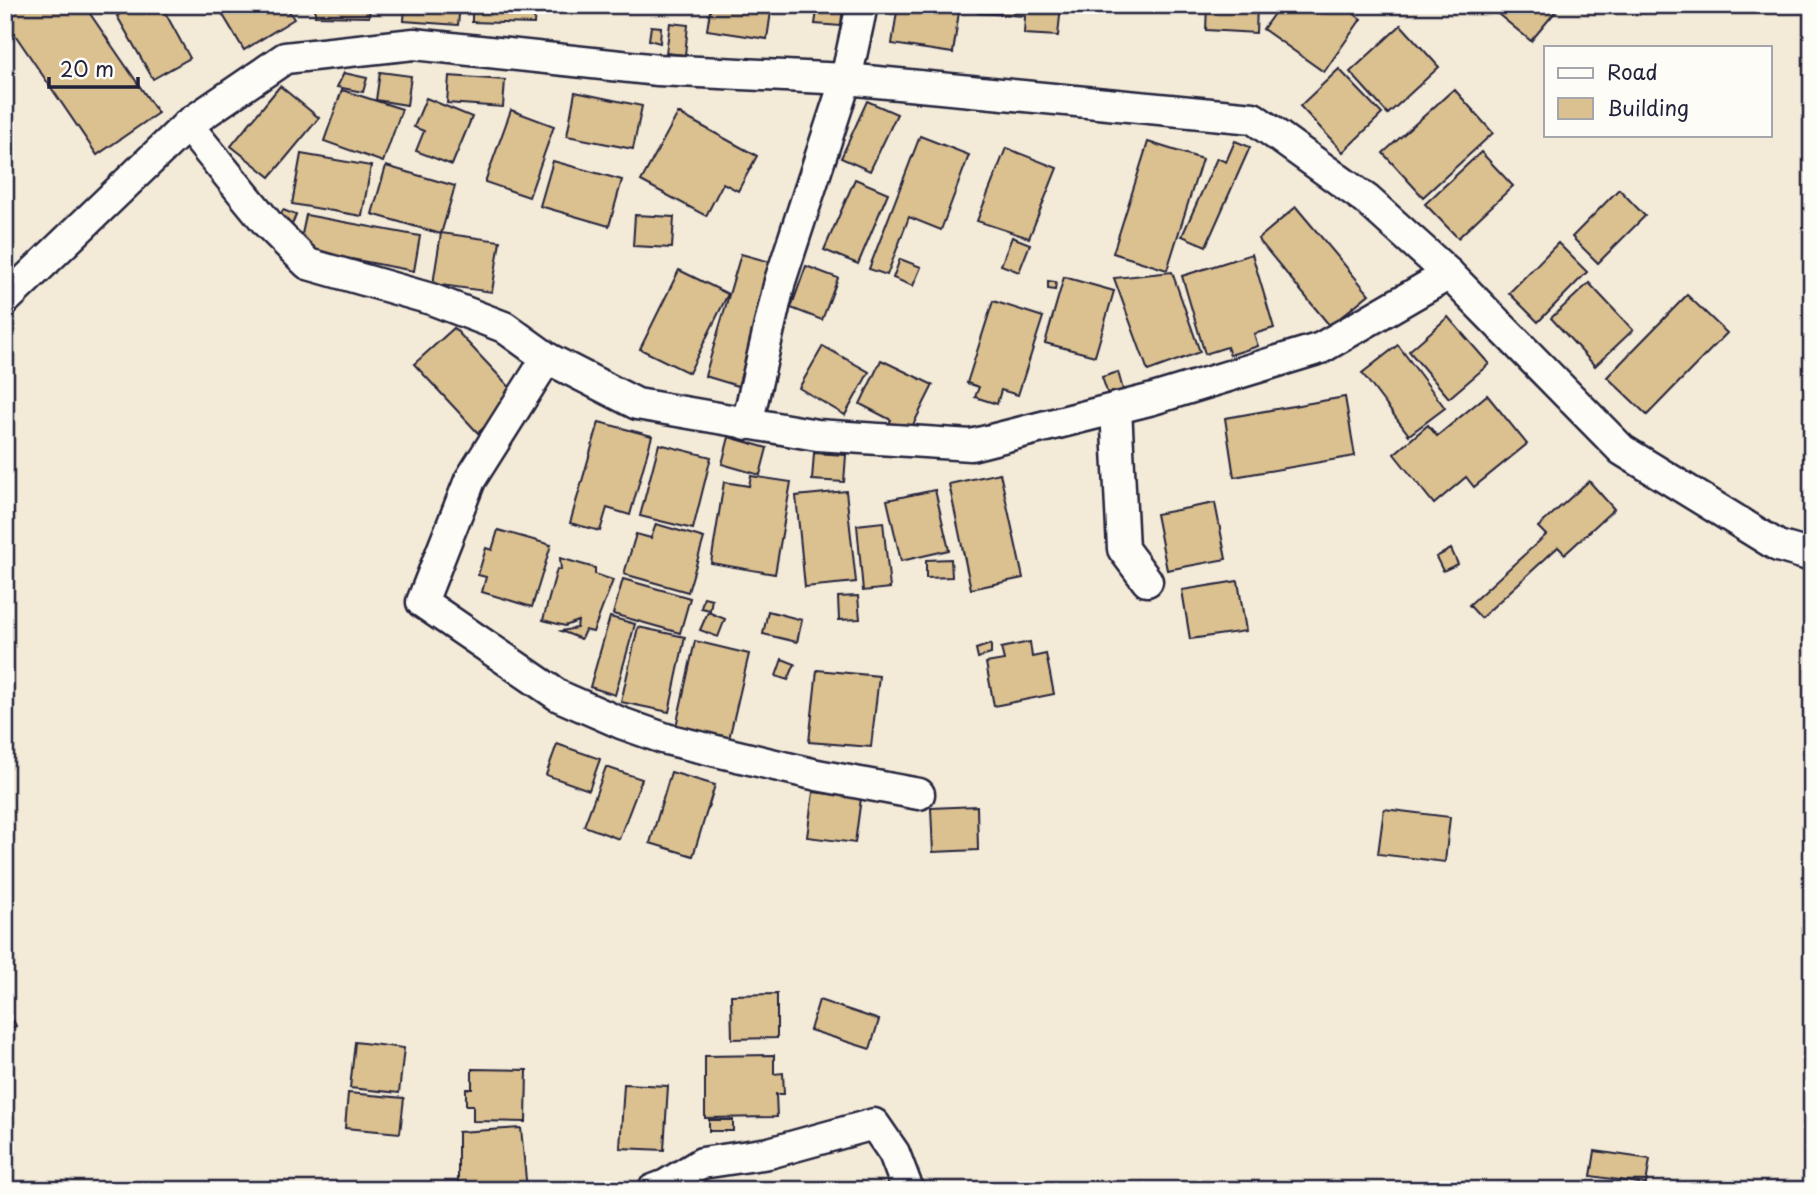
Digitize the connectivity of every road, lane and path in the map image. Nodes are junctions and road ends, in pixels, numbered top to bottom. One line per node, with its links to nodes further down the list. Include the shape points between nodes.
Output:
1 (862, 5): 2 (street)
2 (846, 79): 3 (street, via 659,70 414,44 285,58); 4 (street, via 1253,118 1367,200); 8 (street, via 780,281)
3 (187, 125): 5 (street); 6 (street, via 308,264 431,299 492,322)
4 (1448, 274): 7 (street, via 1321,348); 9 (street, via 1622,450 1778,546)
5 (5, 300)
6 (547, 358): 8 (street, via 637,404); 11 (street, via 470,480 422,602 559,696 621,723 666,739 817,775)
7 (1116, 408): 8 (street, via 971,446 817,435); 10 (street, via 1123,550)
8 (747, 424)
9 (1812, 556)
10 (1147, 581)
11 (919, 794)
12 (653, 1190): 13 (street, via 702,1163 769,1153 874,1124 894,1153)
13 (908, 1190)

